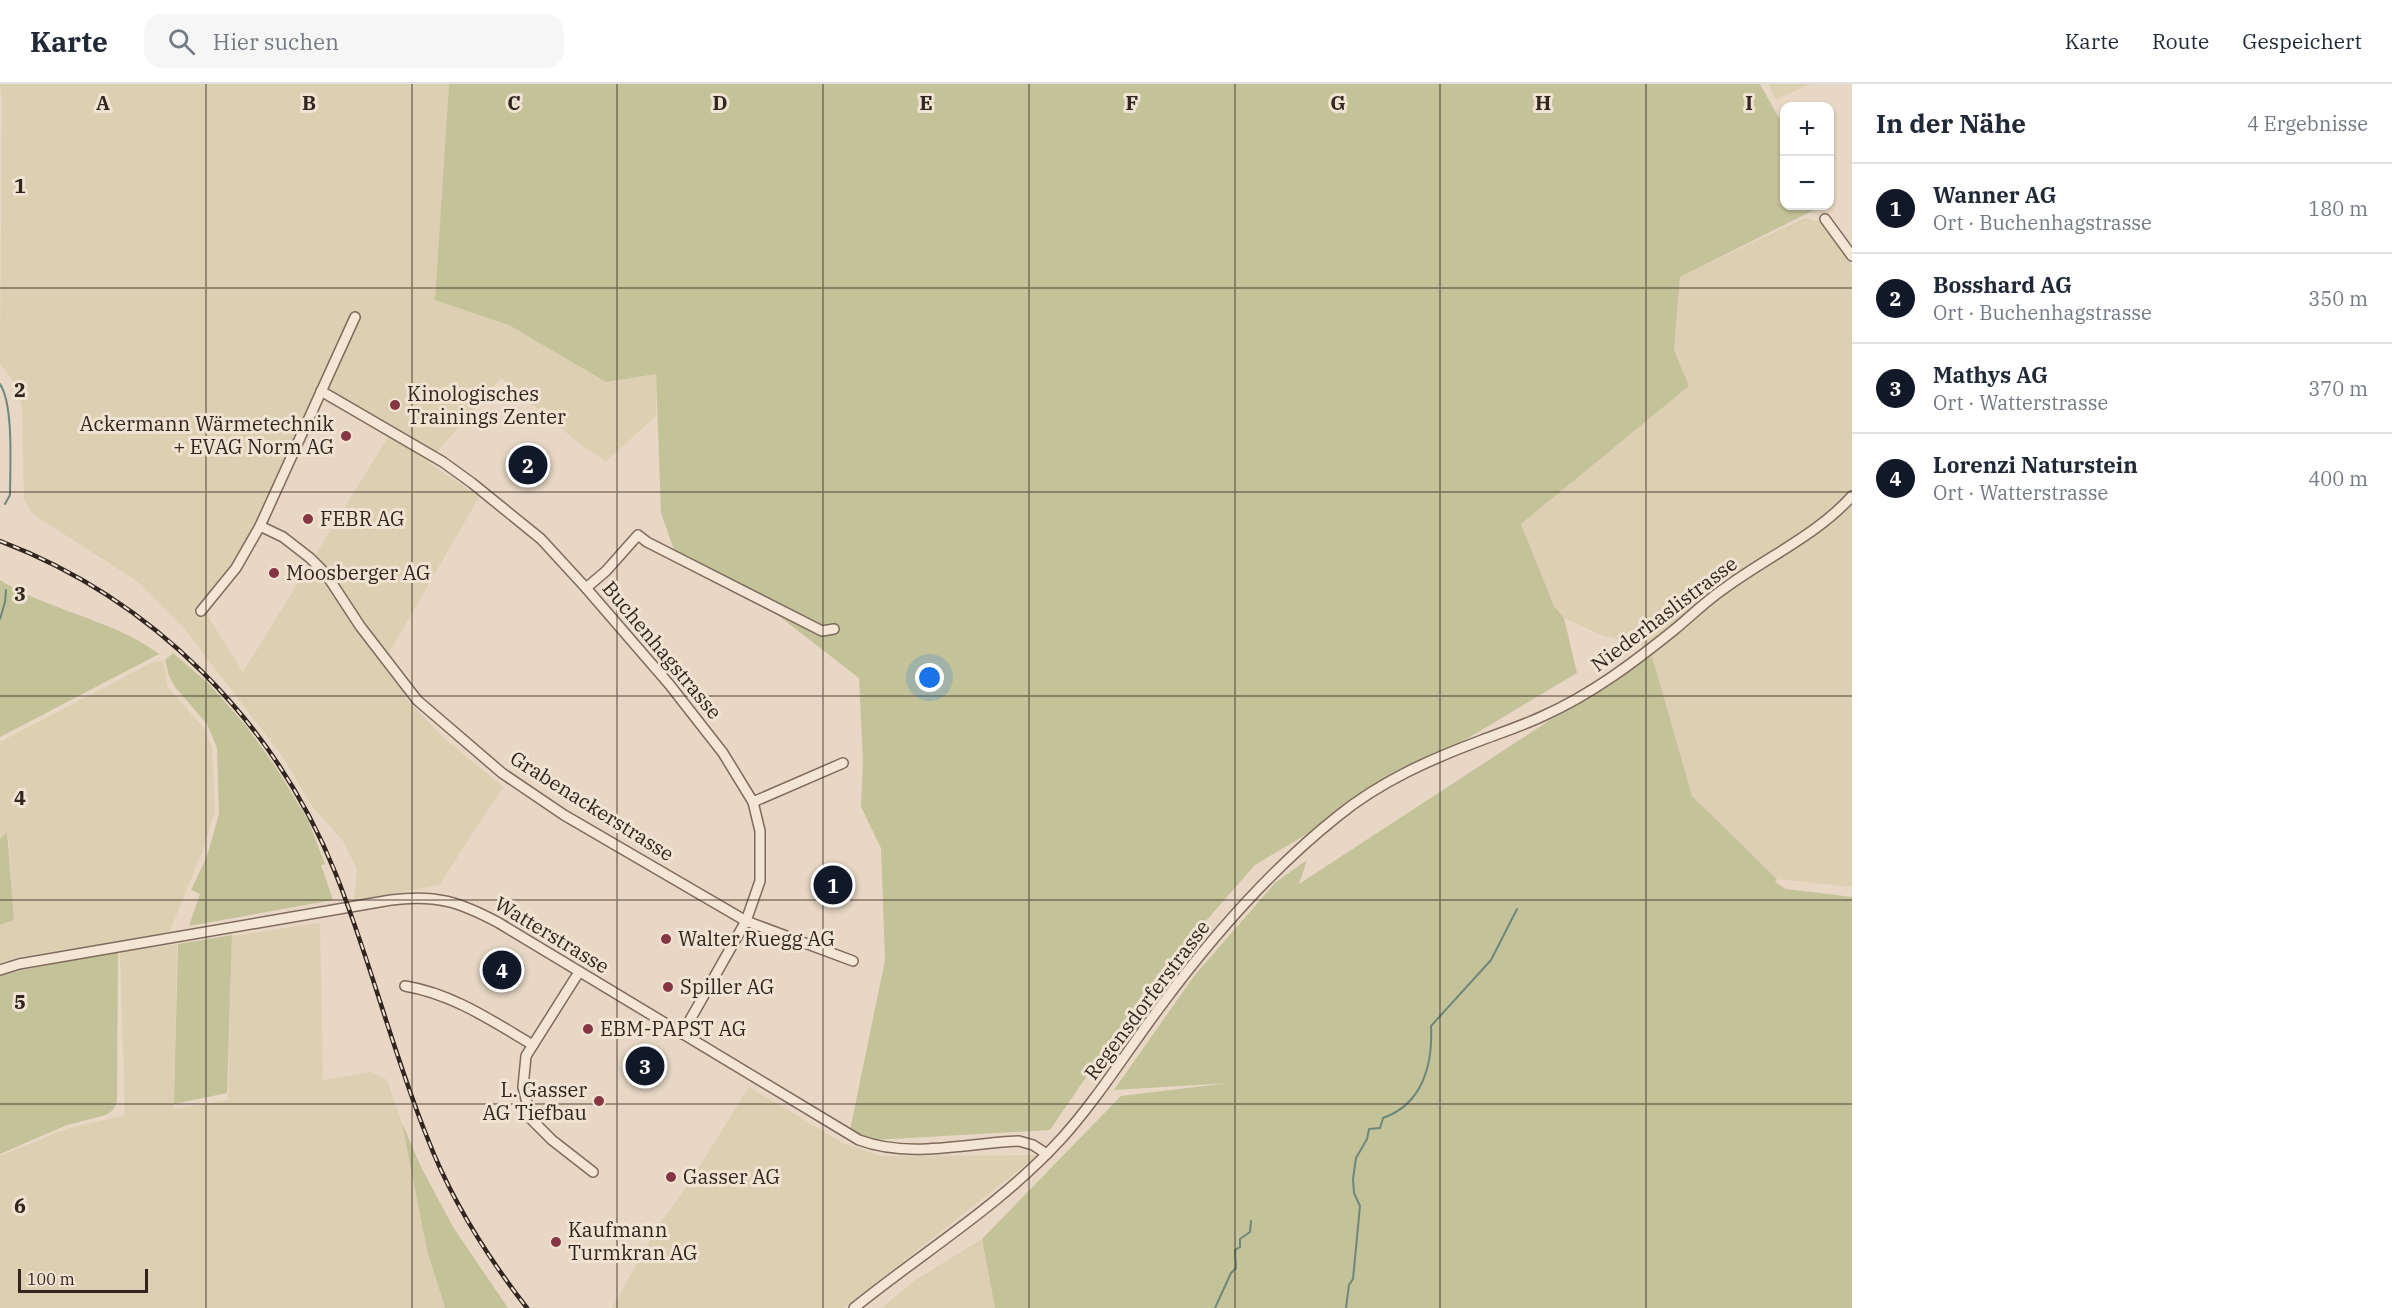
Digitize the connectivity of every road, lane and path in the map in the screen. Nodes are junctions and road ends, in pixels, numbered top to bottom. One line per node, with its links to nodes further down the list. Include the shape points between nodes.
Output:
1 (1825, 219): 2 (street)
2 (1852, 256)
3 (355, 317): 4 (street)
4 (321, 391): 6 (street); 7 (street, Buchenhagstrasse, via 472,483 541,539)
5 (1852, 496): 10 (street, Niederhaslistrasse, via 1813,530 1721,590 1612,678 1542,717)
6 (260, 526): 8 (street, via 236,568); 13 (street, Grabenackerstrasse, via 283,537 326,574 417,700 502,773 564,815)
7 (586, 588): 9 (street, via 638,535 822,631); 12 (street, Buchenhagstrasse, via 723,753)
8 (201, 611)
9 (834, 629)
10 (1484, 739): 20 (street, Regensdorferstrasse, via 1399,775 1313,837 1236,915 1187,972 1095,1097)
11 (843, 763): 12 (street)
12 (753, 802): 13 (street, Buchenhagstrasse, via 760,831 760,881)
13 (746, 921): 14 (street, Grabenackerstrasse); 18 (street, Buchenhagstrasse)
14 (853, 961)
15 (0, 970): 16 (street, Watterstrasse, via 425,897 452,901 480,913)
16 (579, 972): 18 (street, Watterstrasse); 19 (street)
17 (405, 986): 19 (street, via 458,1001)
18 (682, 1034): 20 (street, Watterstrasse, via 842,1132 873,1146 901,1150 1019,1141)
19 (533, 1046): 21 (street, via 526,1056 523,1087 531,1119)
20 (1047, 1154): 22 (street, Regensdorferstrasse, via 1003,1194)
21 (593, 1172)
22 (854, 1308)

